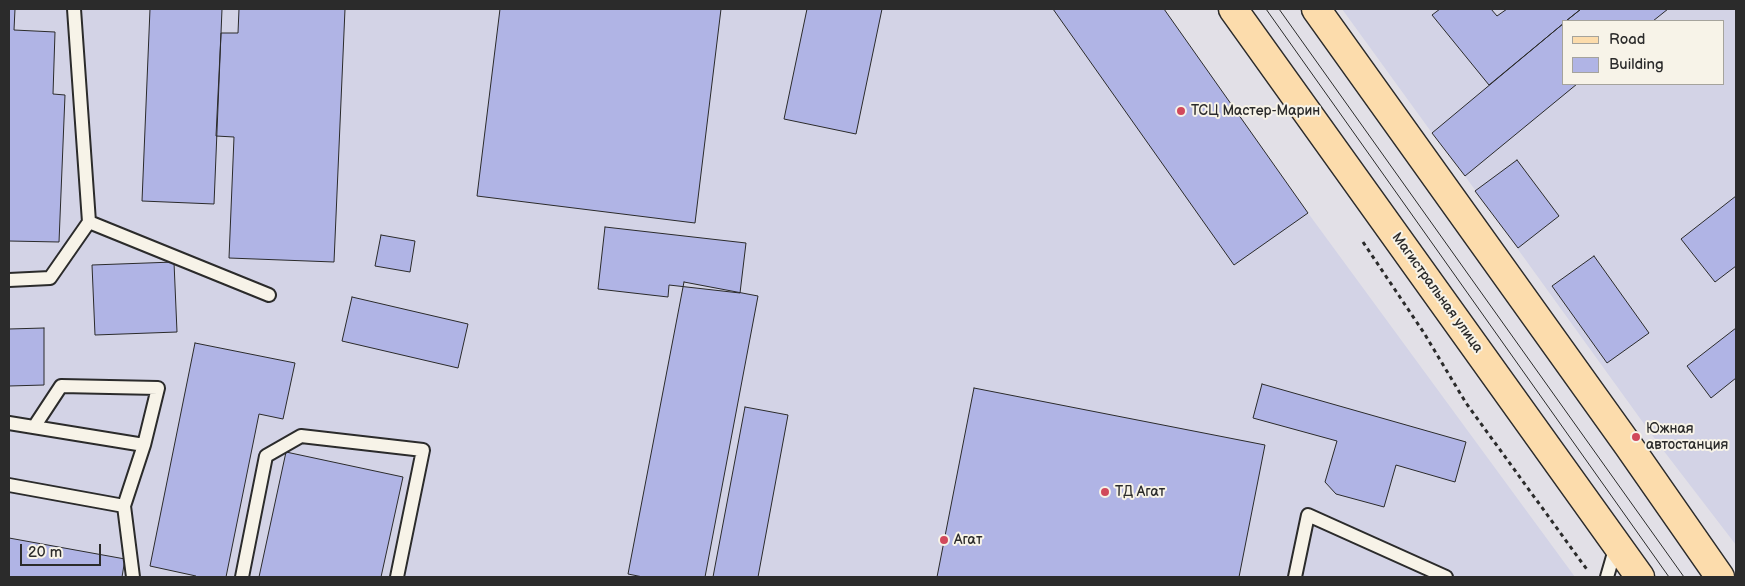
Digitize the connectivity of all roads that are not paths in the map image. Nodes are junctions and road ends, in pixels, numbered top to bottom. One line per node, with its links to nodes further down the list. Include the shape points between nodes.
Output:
1 (74, 9): 4 (lane)
2 (1234, 9): 12 (main road, Магистральная улица)
3 (1316, 9): 20 (main road)
4 (88, 222): 5 (lane, via 50,278); 6 (lane)
5 (9, 280)
6 (269, 295)
7 (9, 423): 8 (lane)
8 (34, 427): 9 (lane); 9 (lane, via 61,386 158,388)
9 (144, 445): 11 (lane)
10 (9, 485): 11 (lane)
11 (124, 506): 13 (lane)
12 (1617, 543): 18 (lane); 19 (main road, Магистральная улица)
13 (133, 577)
14 (242, 577): 15 (lane, via 266,456 301,436 424,450)
15 (397, 577)
16 (1295, 577): 17 (lane, via 1308,516)
17 (1446, 577)
18 (1607, 577)
19 (1640, 577)
20 (1720, 577)

